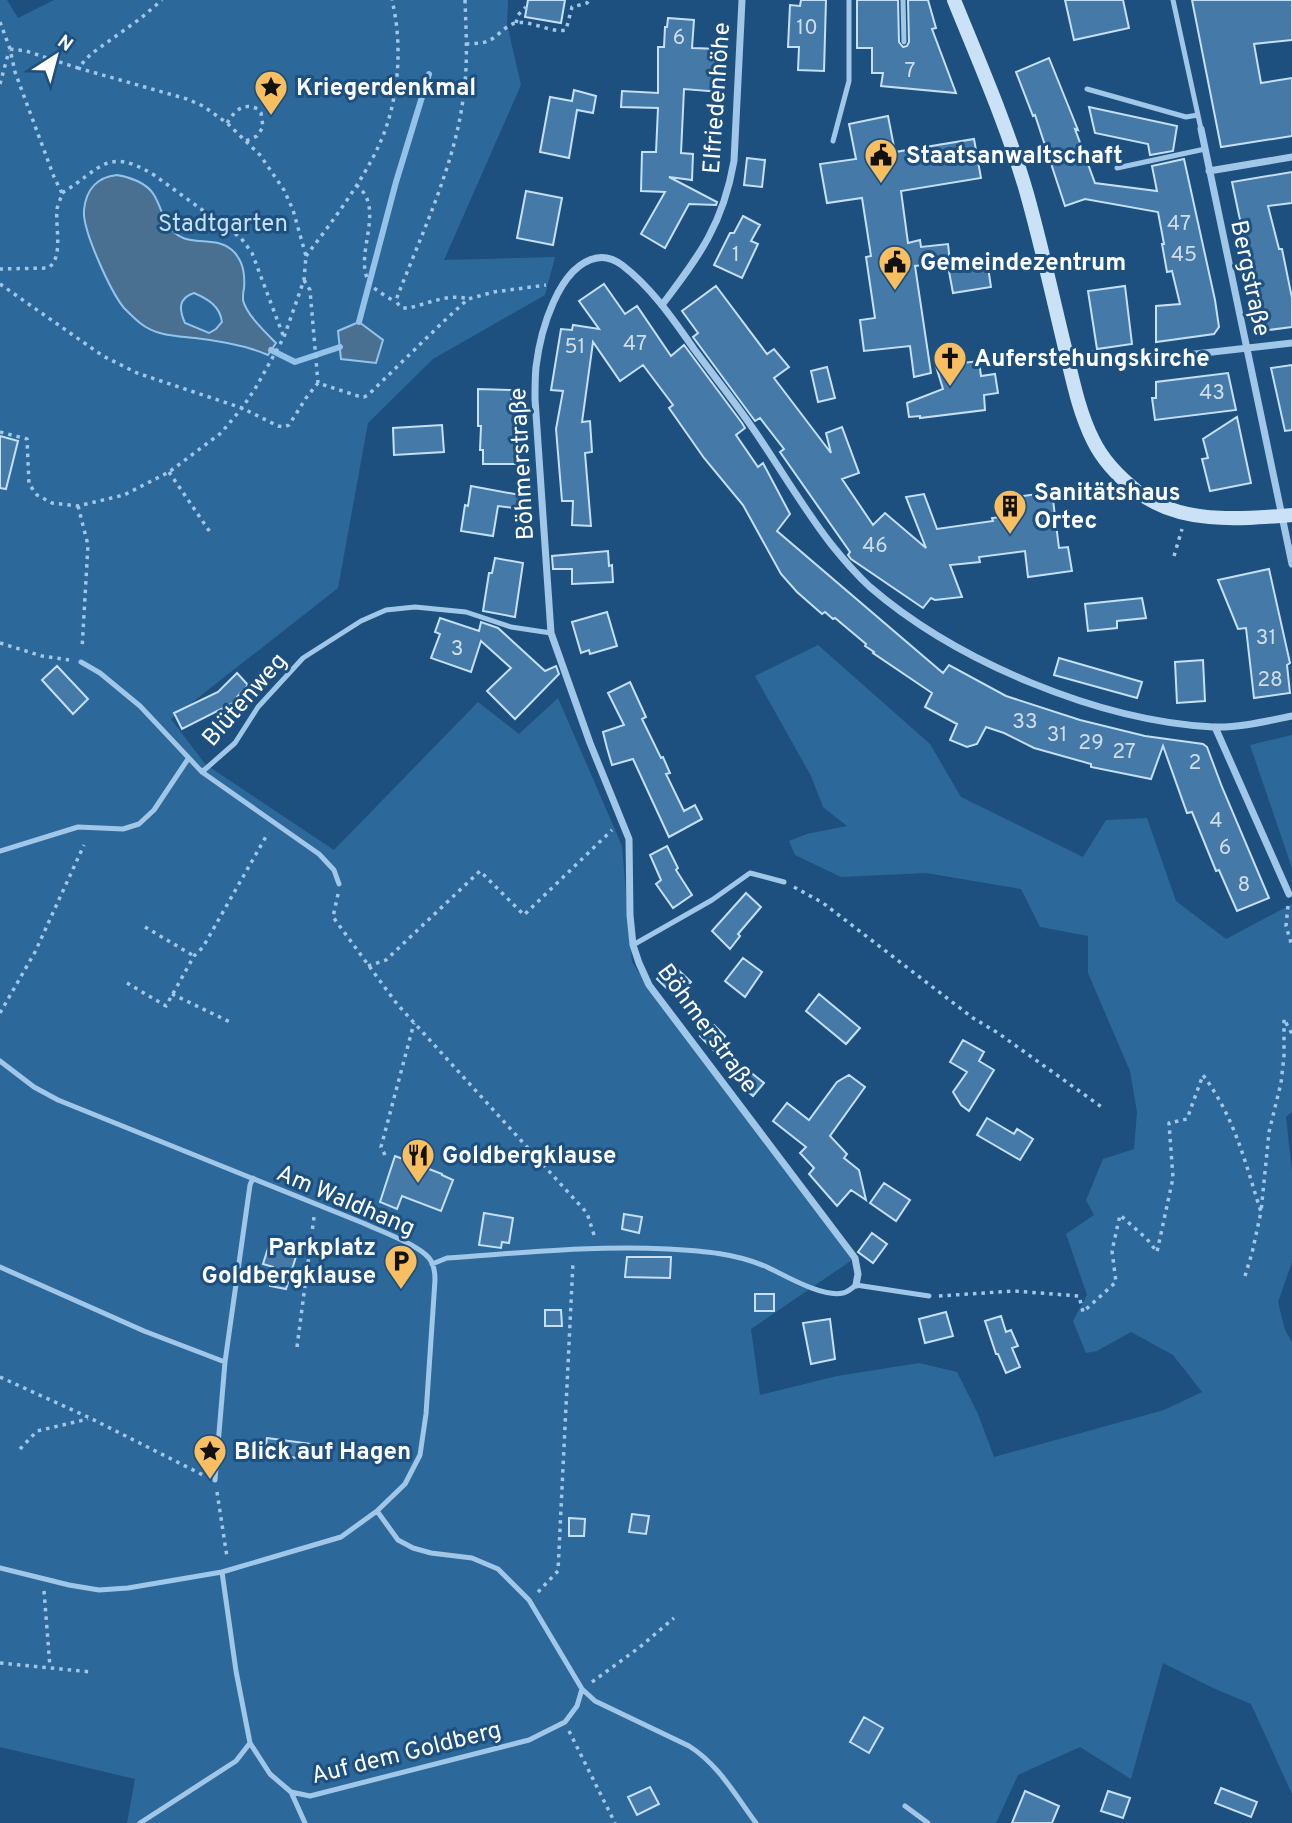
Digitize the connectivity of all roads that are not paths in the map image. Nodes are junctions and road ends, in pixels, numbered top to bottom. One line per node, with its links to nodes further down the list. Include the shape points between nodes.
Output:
1 (742, 0): 15 (street, Elfriedenhöhe, via 729,187 709,238)
2 (849, 0): 10 (lane, via 849,82)
3 (903, 0): 6 (lane)
4 (954, 0): 19 (main road, via 1027,193 1094,443 1108,464 1155,503 1187,514 1223,518)
5 (1173, 0): 8 (lane, Bergstraße)
6 (904, 42)
7 (1087, 89): 8 (lane, via 1185,117)
8 (1198, 115): 9 (lane, Bergstraße)
9 (1201, 129): 11 (street, Bergstraße)
10 (833, 141)
11 (1205, 149): 13 (lane); 14 (street, Bergstraße)
12 (1292, 157): 14 (street)
13 (1117, 169)
14 (1209, 171): 17 (street, Bergstraße)
15 (662, 305): 21 (street, Böhmerstraße, via 622,265 600,257 574,269 545,324 535,399); 24 (street, Böhmerstraße, via 830,543 888,601 973,657 1042,688 1163,721)
16 (1292, 343): 17 (street)
17 (1246, 348): 18 (street); 19 (street, Bergstraße)
18 (1107, 364)
19 (1287, 515): 20 (street, Bergstraße)
20 (1292, 564)
21 (551, 632): 26 (lane, Blütenweg, via 453,611 386,610 303,658 258,707 234,743); 31 (street, Böhmerstraße, via 629,839)
22 (81, 663): 25 (lane, via 140,706)
23 (1292, 716): 24 (street, Böhmerstraße)
24 (1215, 727): 30 (street)
25 (188, 759): 26 (lane); 27 (lane, via 154,810 139,824 123,829 78,827)
26 (202, 772): 29 (lane, via 319,854 334,870)
27 (0, 851)
28 (784, 882): 31 (lane, via 750,873)
29 (339, 884)
30 (1289, 894)
31 (633, 945): 36 (street, Böhmerstraße, via 649,985 855,1258)
32 (0, 1061): 33 (lane, Am Waldhang, via 58,1100)
33 (253, 1178): 34 (lane, Am Waldhang, via 411,1245); 38 (lane)
34 (432, 1264): 36 (lane, Am Waldhang, via 447,1258 596,1247 648,1248 725,1254 831,1294 845,1293); 40 (lane, via 435,1293 419,1455 405,1484)
35 (0, 1267): 38 (lane)
36 (856, 1285): 37 (lane)
37 (929, 1296)
38 (225, 1362): 39 (lane)
39 (215, 1480)
40 (377, 1511): 42 (lane, via 341,1538); 43 (lane, via 398,1540 413,1548 472,1558 498,1569 529,1600)
41 (0, 1568): 42 (lane, via 99,1590)
42 (222, 1572): 44 (lane, Auf dem Goldberg)
43 (582, 1689): 45 (lane, Auf dem Goldberg, via 565,1722 529,1740 310,1796); 49 (lane, via 595,1701 702,1754)
44 (250, 1743): 45 (lane, Auf dem Goldberg, via 270,1774); 47 (lane, via 236,1761)
45 (291, 1792): 48 (lane)
46 (905, 1806): 50 (lane)
47 (140, 1823)
48 (305, 1823)
49 (756, 1823)
50 (928, 1823)

